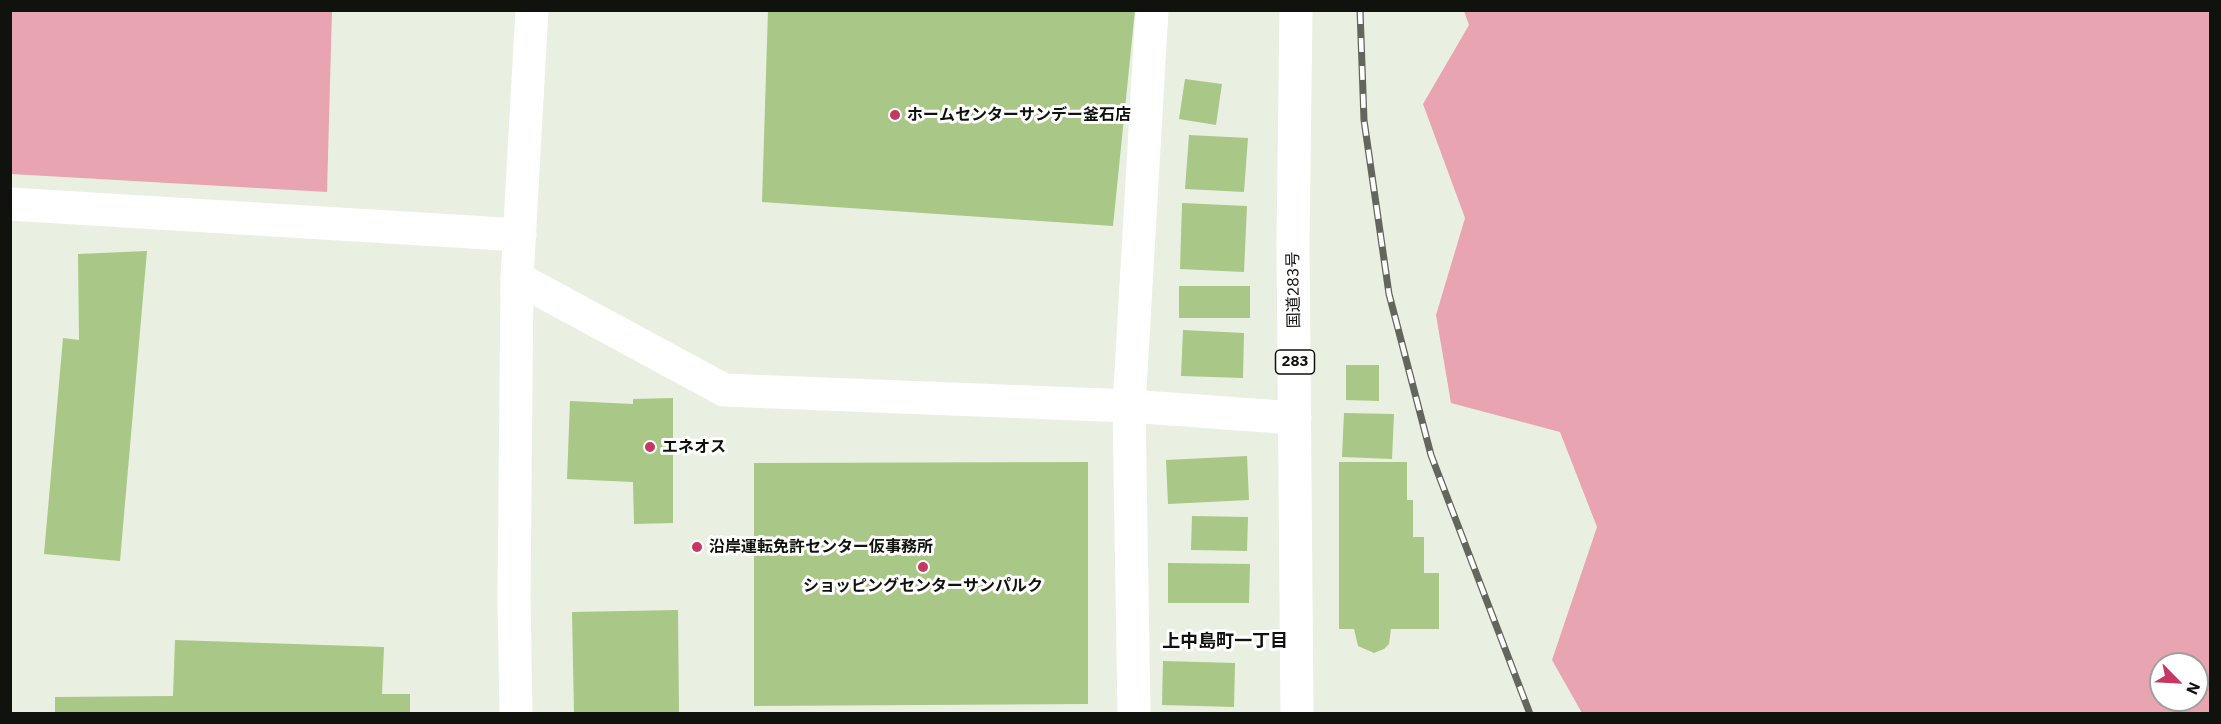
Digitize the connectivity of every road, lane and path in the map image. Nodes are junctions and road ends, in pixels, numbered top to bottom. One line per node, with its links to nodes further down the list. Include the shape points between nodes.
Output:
1 (532, 10): 5 (main road)
2 (1152, 10): 7 (main road)
3 (1296, 10): 8 (main road, 国道283号 / 283)
4 (10, 204): 5 (main road)
5 (520, 235): 6 (main road)
6 (517, 278): 7 (main road, via 724,390); 9 (main road)
7 (1129, 406): 8 (main road); 10 (main road)
8 (1295, 418): 11 (main road, 国道283号 / 283)
9 (516, 714)
10 (1134, 714)
11 (1297, 714)

